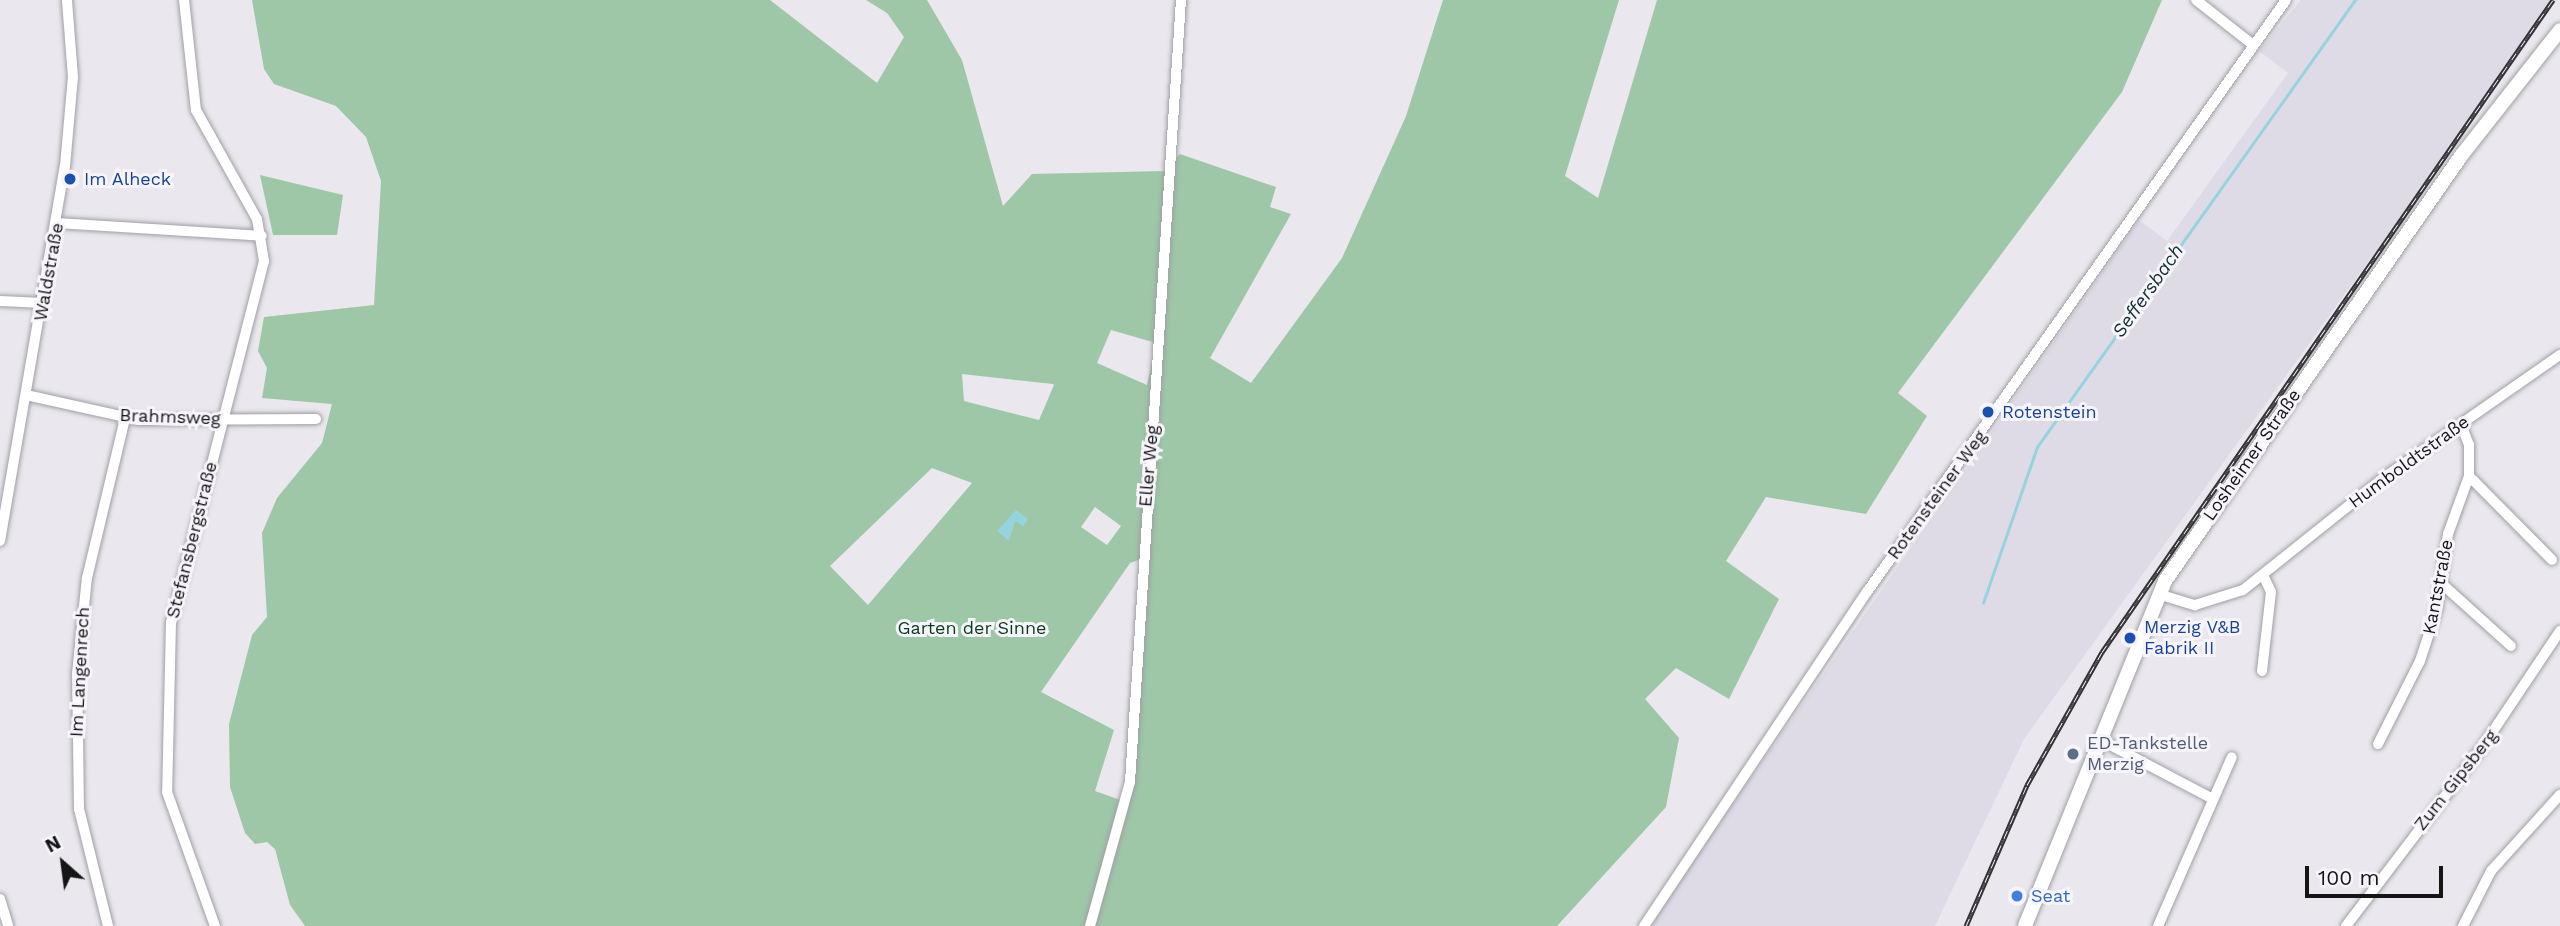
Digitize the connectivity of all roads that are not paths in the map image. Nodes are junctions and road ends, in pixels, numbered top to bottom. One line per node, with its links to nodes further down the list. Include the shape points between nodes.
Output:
1 (67, 0): 8 (street, Waldstraße, via 73,77)
2 (184, 0): 9 (street, via 190,88 200,122)
3 (1181, 0): 36 (street, Eller Weg, via 1130,782)
4 (2196, 0): 7 (street)
5 (2286, 0): 7 (street, Rotensteiner Weg)
6 (2560, 30): 23 (main road, Losheimer Straße, via 2453,167)
7 (2252, 44): 37 (street, Rotensteiner Weg, via 1867,592)
8 (58, 223): 9 (street); 11 (street, Waldstraße)
9 (262, 236): 15 (street, Stefansbergstraße, via 263,274)
10 (0, 301): 11 (street)
11 (43, 303): 13 (street, Waldstraße)
12 (2560, 355): 17 (street, Humboldtstraße)
13 (26, 395): 14 (street, Brahmsweg); 19 (street, Waldstraße)
14 (125, 418): 15 (street, Brahmsweg); 34 (street, Im Langenrech, via 86,586 76,688 79,809)
15 (224, 418): 16 (street, Brahmsweg); 35 (street, Stefansbergstraße, via 172,613 164,756 175,822)
16 (316, 419)
17 (2461, 424): 18 (street, Kantstraße, via 2469,444); 21 (street, Humboldtstraße)
18 (2469, 476): 20 (street); 22 (street, Kantstraße, via 2448,534)
19 (0, 541)
20 (2552, 560)
21 (2264, 577): 23 (street, Humboldtstraße, via 2208,604); 26 (street, via 2271,592)
22 (2441, 583): 25 (street); 28 (street, Kantstraße, via 2420,661)
23 (2158, 594): 27 (main road, Losheimer Straße)
24 (2560, 631): 40 (street, Zum Gipsberg, via 2505,716)
25 (2511, 646)
26 (2262, 671)
27 (2099, 739): 31 (street); 38 (main road, Losheimer Straße)
28 (2378, 744)
29 (2232, 757): 31 (street)
30 (2560, 795): 41 (street, via 2491,871)
31 (2214, 799): 39 (street)
32 (0, 899): 33 (street)
33 (8, 926)
34 (108, 926)
35 (215, 926)
36 (1090, 926)
37 (1644, 926)
38 (2025, 926)
39 (2158, 926)
40 (2347, 926)
41 (2463, 926)

